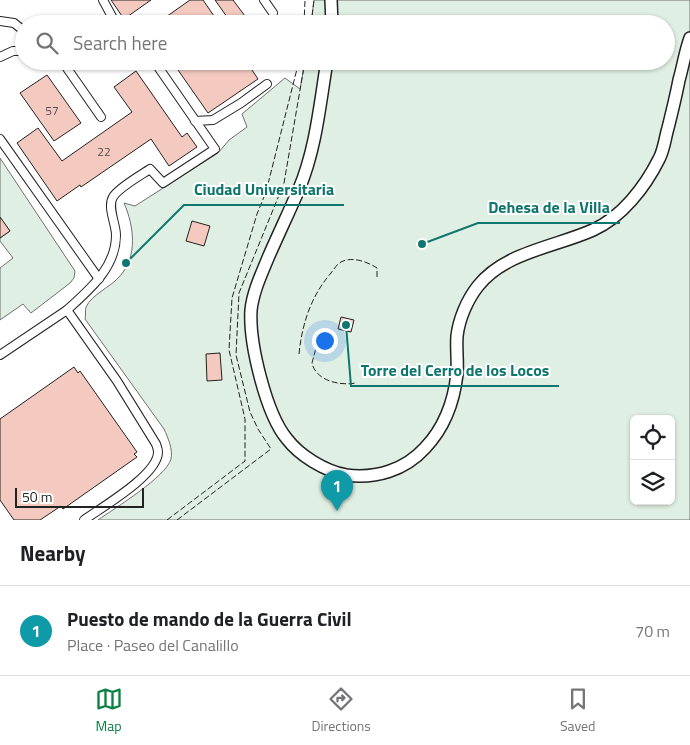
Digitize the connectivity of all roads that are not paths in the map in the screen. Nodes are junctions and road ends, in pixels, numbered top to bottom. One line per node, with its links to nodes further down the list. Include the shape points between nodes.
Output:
1 (104, 0): 5 (lane)
2 (264, 0): 4 (lane)
3 (332, 0): 6 (street)
4 (274, 13)
5 (112, 15)
6 (332, 15)
7 (0, 21): 8 (lane)
8 (15, 24)
9 (690, 38): 14 (street, via 661,157 645,183 631,201 594,230 522,256 498,267 486,277 475,290 462,317 457,375 440,431 424,450 399,468 382,474 356,476 337,473 300,453 286,438 266,396 252,328 256,287 300,187 310,154)
10 (15, 52): 11 (lane)
11 (0, 57)
12 (68, 70): 16 (lane)
13 (160, 70): 17 (lane)
14 (325, 70)
15 (267, 84): 17 (lane, via 213,120)
16 (101, 117)
17 (195, 121): 19 (lane, via 215,149 163,183 150,169 113,197 111,205 116,236 110,262)
18 (0, 139): 19 (lane)
19 (99, 279): 20 (lane)
20 (67, 310): 21 (lane); 22 (lane, via 117,381 156,444 158,453 153,466 141,480)
21 (0, 356)
22 (84, 520)

